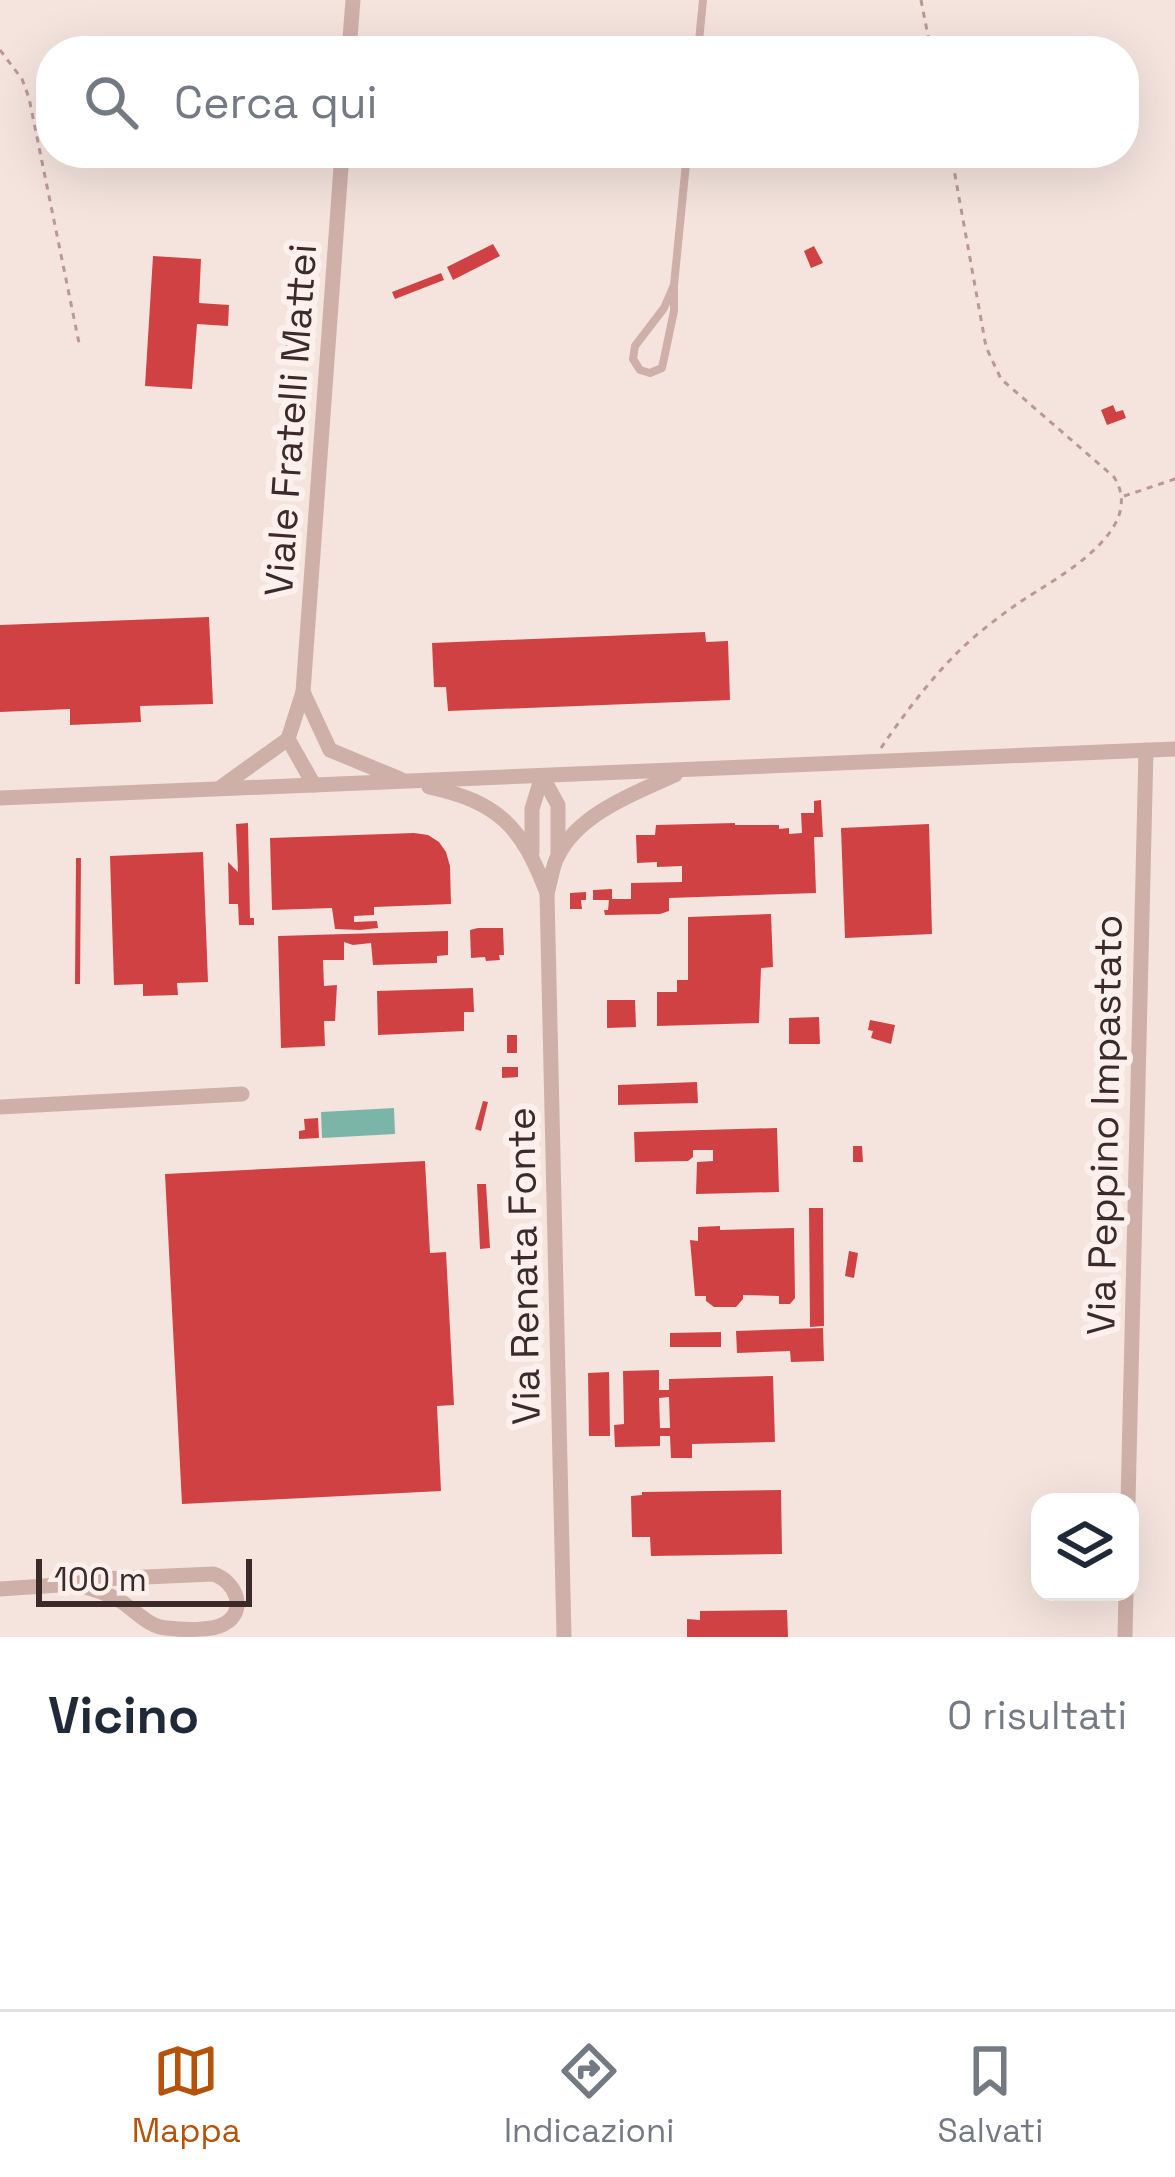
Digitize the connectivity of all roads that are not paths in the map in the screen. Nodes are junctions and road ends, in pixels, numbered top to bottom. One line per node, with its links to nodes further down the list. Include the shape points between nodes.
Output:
1 (352, 0): 3 (street)
2 (703, 0): 4 (lane)
3 (350, 36)
4 (699, 36)
5 (341, 168): 8 (street, Viale Fratelli Mattei)
6 (686, 168): 7 (lane)
7 (674, 285): 7 (lane, via 635,346 640,370 662,368)
8 (303, 692): 9 (street, Viale Fratelli Mattei); 11 (street, Viale Fratelli Mattei)
9 (287, 739): 16 (street); 17 (street)
10 (1175, 749): 12 (street)
11 (330, 750): 15 (street); 16 (street)
12 (1146, 750): 13 (street); 24 (street, Via Peppino Impastato)
13 (686, 770): 14 (street); 20 (street, Via Renata Fonte, via 616,801)
14 (542, 776): 15 (street); 19 (street, Via Renata Fonte); 20 (street, Via Renata Fonte, via 558,805)
15 (406, 781): 16 (street); 19 (street, Via Renata Fonte, via 491,807)
16 (314, 785): 17 (street)
17 (219, 789): 18 (street)
18 (0, 798)
19 (532, 854): 21 (street, Via Renata Fonte)
20 (558, 855): 21 (street, Via Renata Fonte)
21 (548, 893): 28 (street, Via Renata Fonte)
22 (242, 1094): 23 (street)
23 (0, 1107)
24 (1128, 1493)
25 (74, 1584): 25 (street, via 163,1629 219,1627 236,1609 233,1586 214,1574); 26 (street)
26 (0, 1588)
27 (1126, 1601): 29 (street)
28 (565, 1637)
29 (1125, 1637)

